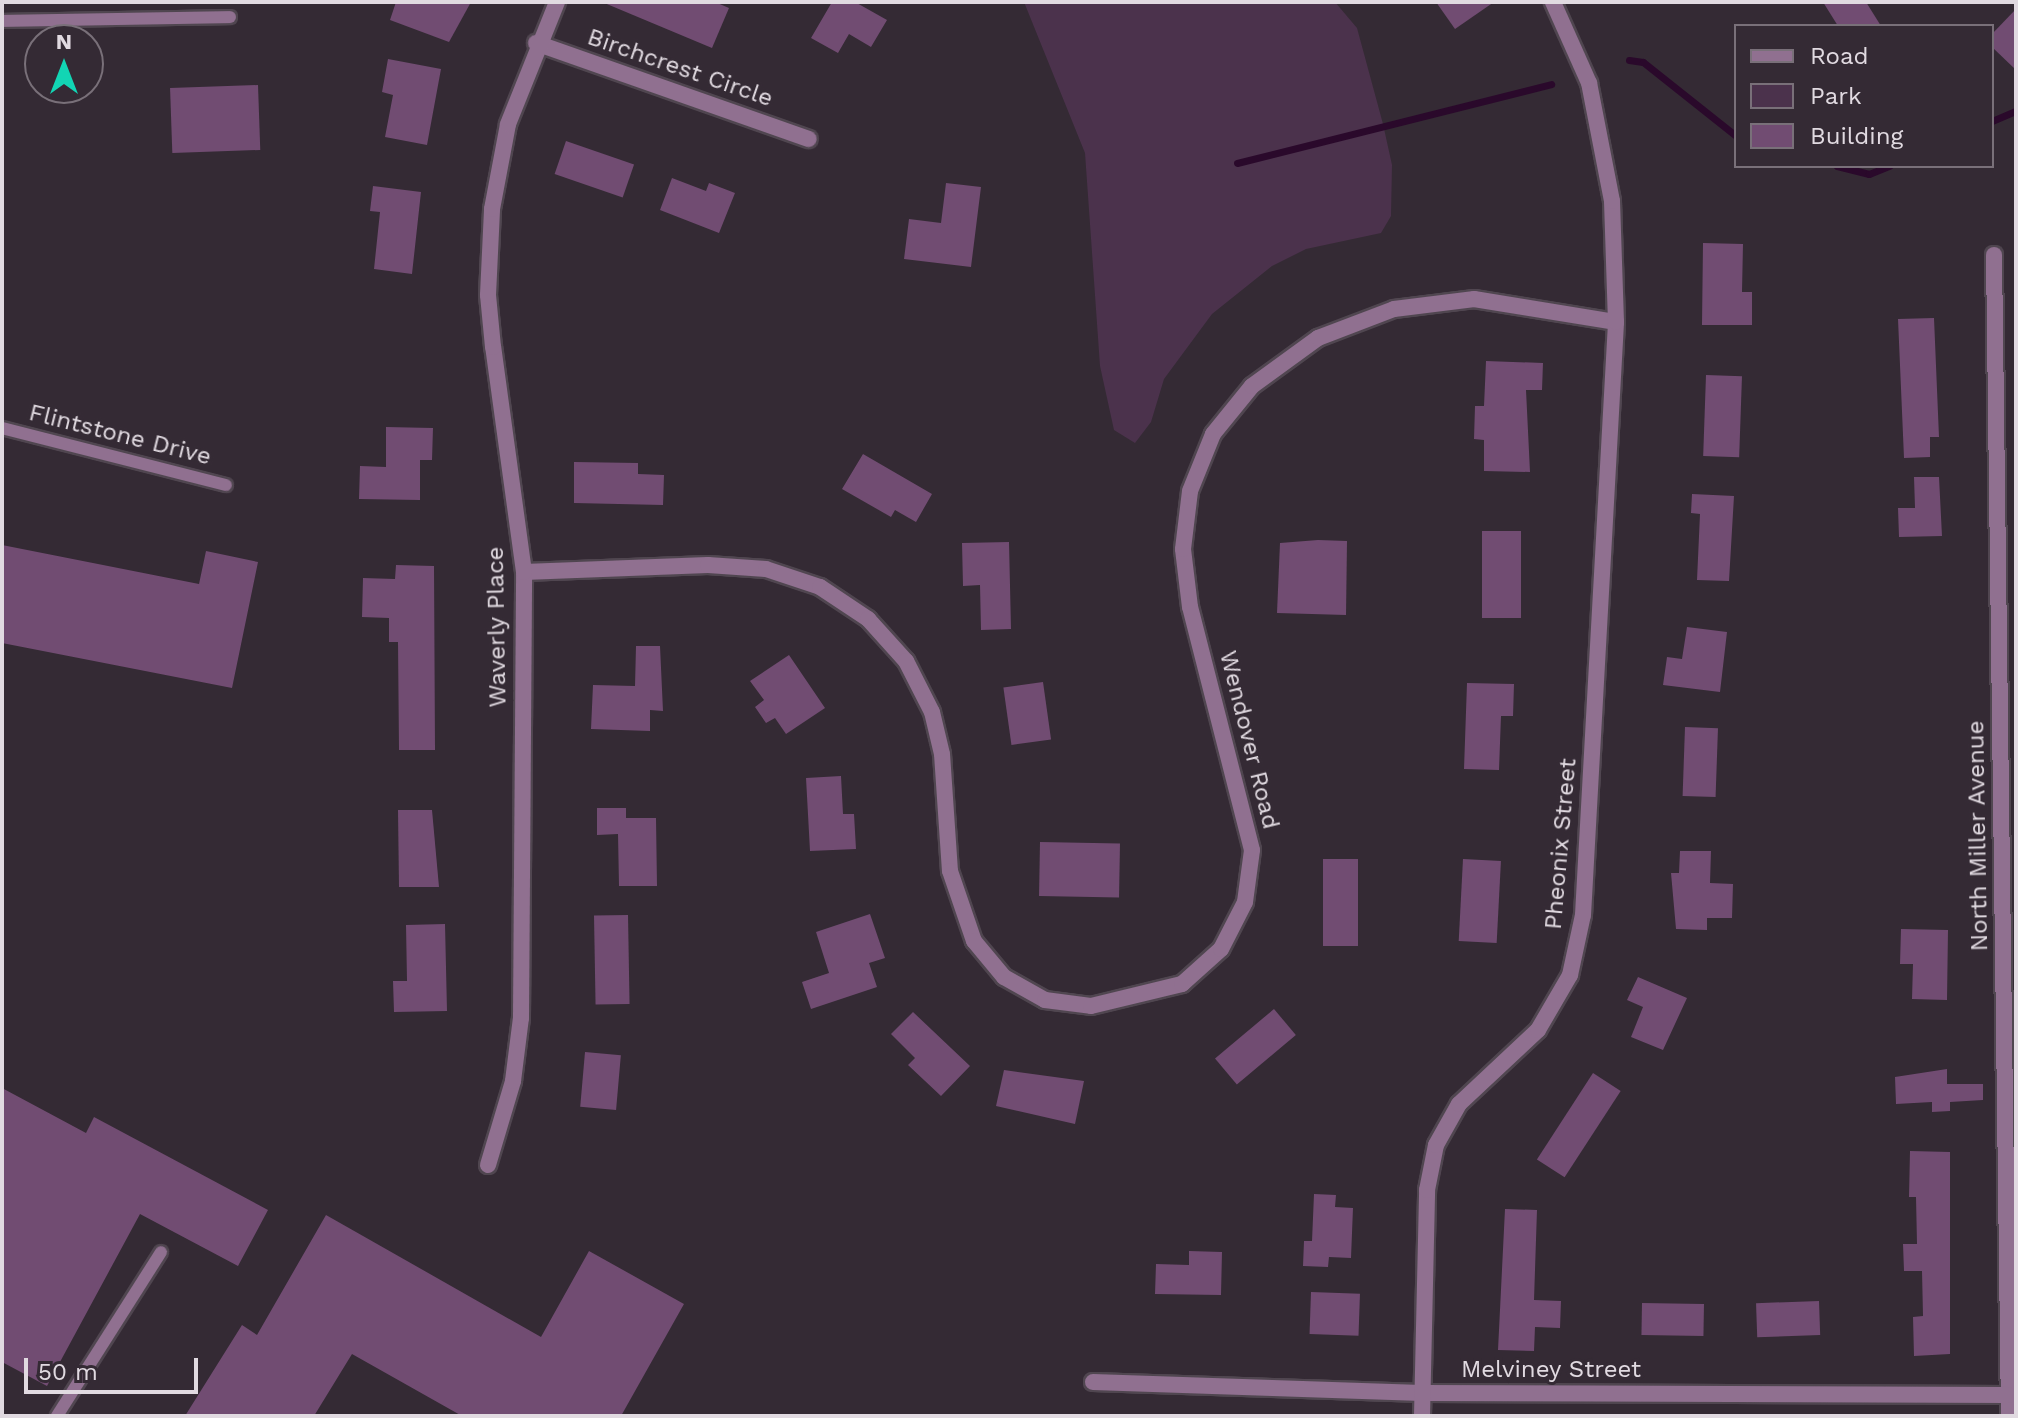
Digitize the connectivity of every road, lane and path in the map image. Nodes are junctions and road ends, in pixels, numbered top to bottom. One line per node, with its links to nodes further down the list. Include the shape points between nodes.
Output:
1 (557, 2): 5 (street, Waverly Place)
2 (1553, 2): 8 (street, Pheonix Street, via 1592,98 1612,201)
3 (230, 17): 4 (lane)
4 (2, 21)
5 (536, 43): 6 (street, Birchcrest Circle); 11 (street, Waverly Place, via 505,138 492,209 488,295)
6 (809, 139)
7 (1994, 255): 14 (street, North Miller Avenue)
8 (1616, 322): 11 (street, Wendover Road, via 1474,299 1394,309 1318,338 1252,386 1213,434 1190,491 1183,549 1190,607 1252,850 1245,902 1221,949 1182,984 1091,1006 1045,1000 1018,985 1004,977 974,941 950,871 942,754 932,712 906,661 868,619 820,587 766,569 708,565); 16 (street, Pheonix Street, via 1583,915 1570,975 1538,1030 1459,1104 1436,1145 1427,1190)
9 (2, 428): 10 (lane, Flintstone Drive)
10 (226, 485)
11 (524, 572): 12 (street, Waverly Place, via 521,1018 513,1081)
12 (488, 1165)
13 (161, 1252): 18 (lane)
14 (2013, 1360): 17 (street, North Miller Avenue)
15 (1093, 1382): 16 (street, Melviney Street)
16 (1422, 1393): 17 (street, Melviney Street); 19 (street, Pheonix Street)
17 (2008, 1395): 20 (street, North Miller Avenue)
18 (57, 1416)
19 (1422, 1416)
20 (2009, 1416)

